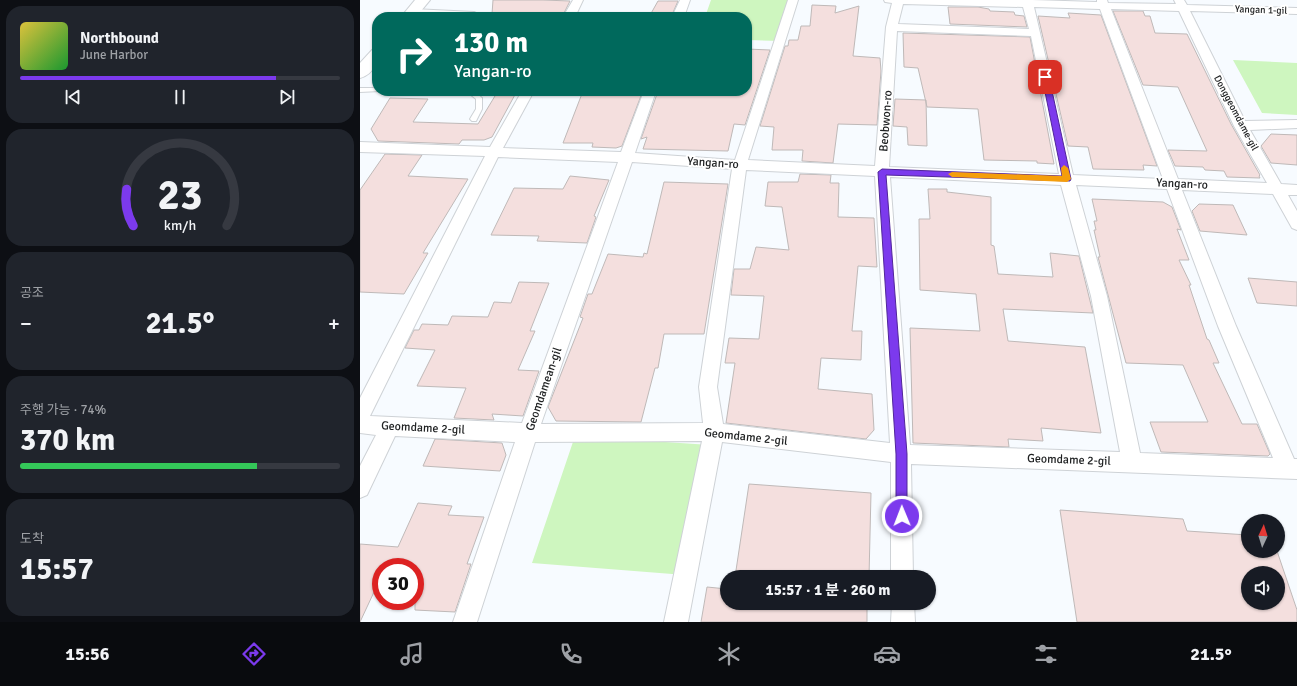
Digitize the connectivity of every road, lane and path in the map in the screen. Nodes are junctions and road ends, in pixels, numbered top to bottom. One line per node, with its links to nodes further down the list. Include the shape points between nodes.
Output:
1 (423, 0): 13 (street)
2 (578, 0): 14 (street)
3 (685, 0): 15 (street)
4 (794, 0): 31 (street)
5 (889, 0): 6 (street, Yangan 1-gil)
6 (898, 0): 8 (street, Yangan 1-gil); 16 (street, Beobwon-ro)
7 (1256, 0): 11 (street)
8 (1027, 2): 9 (street, Yangan 1-gil); 17 (street)
9 (1103, 2): 10 (street, Yangan 1-gil); 34 (street)
10 (1181, 4): 11 (street, Yangan 1-gil); 27 (street, Donggeomdame-gil)
11 (1264, 11): 12 (street, Yangan 1-gil)
12 (1297, 11)
13 (413, 12)
14 (572, 12)
15 (680, 12)
16 (892, 27): 17 (street); 32 (street, Beobwon-ro)
17 (1036, 34): 33 (street)
18 (372, 59): 19 (street)
19 (360, 73)
20 (360, 90): 21 (lane)
21 (372, 90)
22 (477, 96): 25 (lane, via 479,109)
23 (525, 96): 29 (street)
24 (648, 96): 30 (street, Geomdamean-gil)
25 (474, 119)
26 (1297, 124): 27 (street)
27 (1241, 126): 35 (street, Donggeomdame-gil)
28 (360, 147): 29 (street, Yangan-ro)
29 (494, 152): 30 (street, Yangan-ro); 38 (street)
30 (626, 157): 31 (street, Yangan-ro); 42 (street, Geomdamean-gil)
31 (740, 165): 32 (street, Yangan-ro); 41 (street, via 708,387)
32 (882, 172): 33 (street, Yangan-ro); 43 (street, Beobwon-ro)
33 (1067, 179): 34 (street, Yangan-ro); 44 (street, via 1099,296)
34 (1172, 183): 35 (street, Yangan-ro); 45 (street, via 1227,326)
35 (1278, 189): 36 (street, Yangan-ro); 37 (street, Donggeomdame-gil)
36 (1297, 190)
37 (1297, 224)
38 (360, 417)
39 (360, 424): 40 (street, Geomdame 2-gil)
40 (390, 428): 42 (street, Geomdame 2-gil); 46 (street)
41 (714, 432): 42 (street, Geomdame 2-gil); 43 (street, Geomdame 2-gil); 50 (street)
42 (528, 433): 49 (street, Geomdamean-gil)
43 (901, 454): 44 (street, Geomdame 2-gil); 47 (street, Beobwon-ro)
44 (1132, 462): 45 (street, Geomdame 2-gil)
45 (1292, 469)
46 (360, 488)
47 (902, 570)
48 (903, 610): 51 (street)
49 (465, 622)
50 (676, 622)
51 (903, 622)

